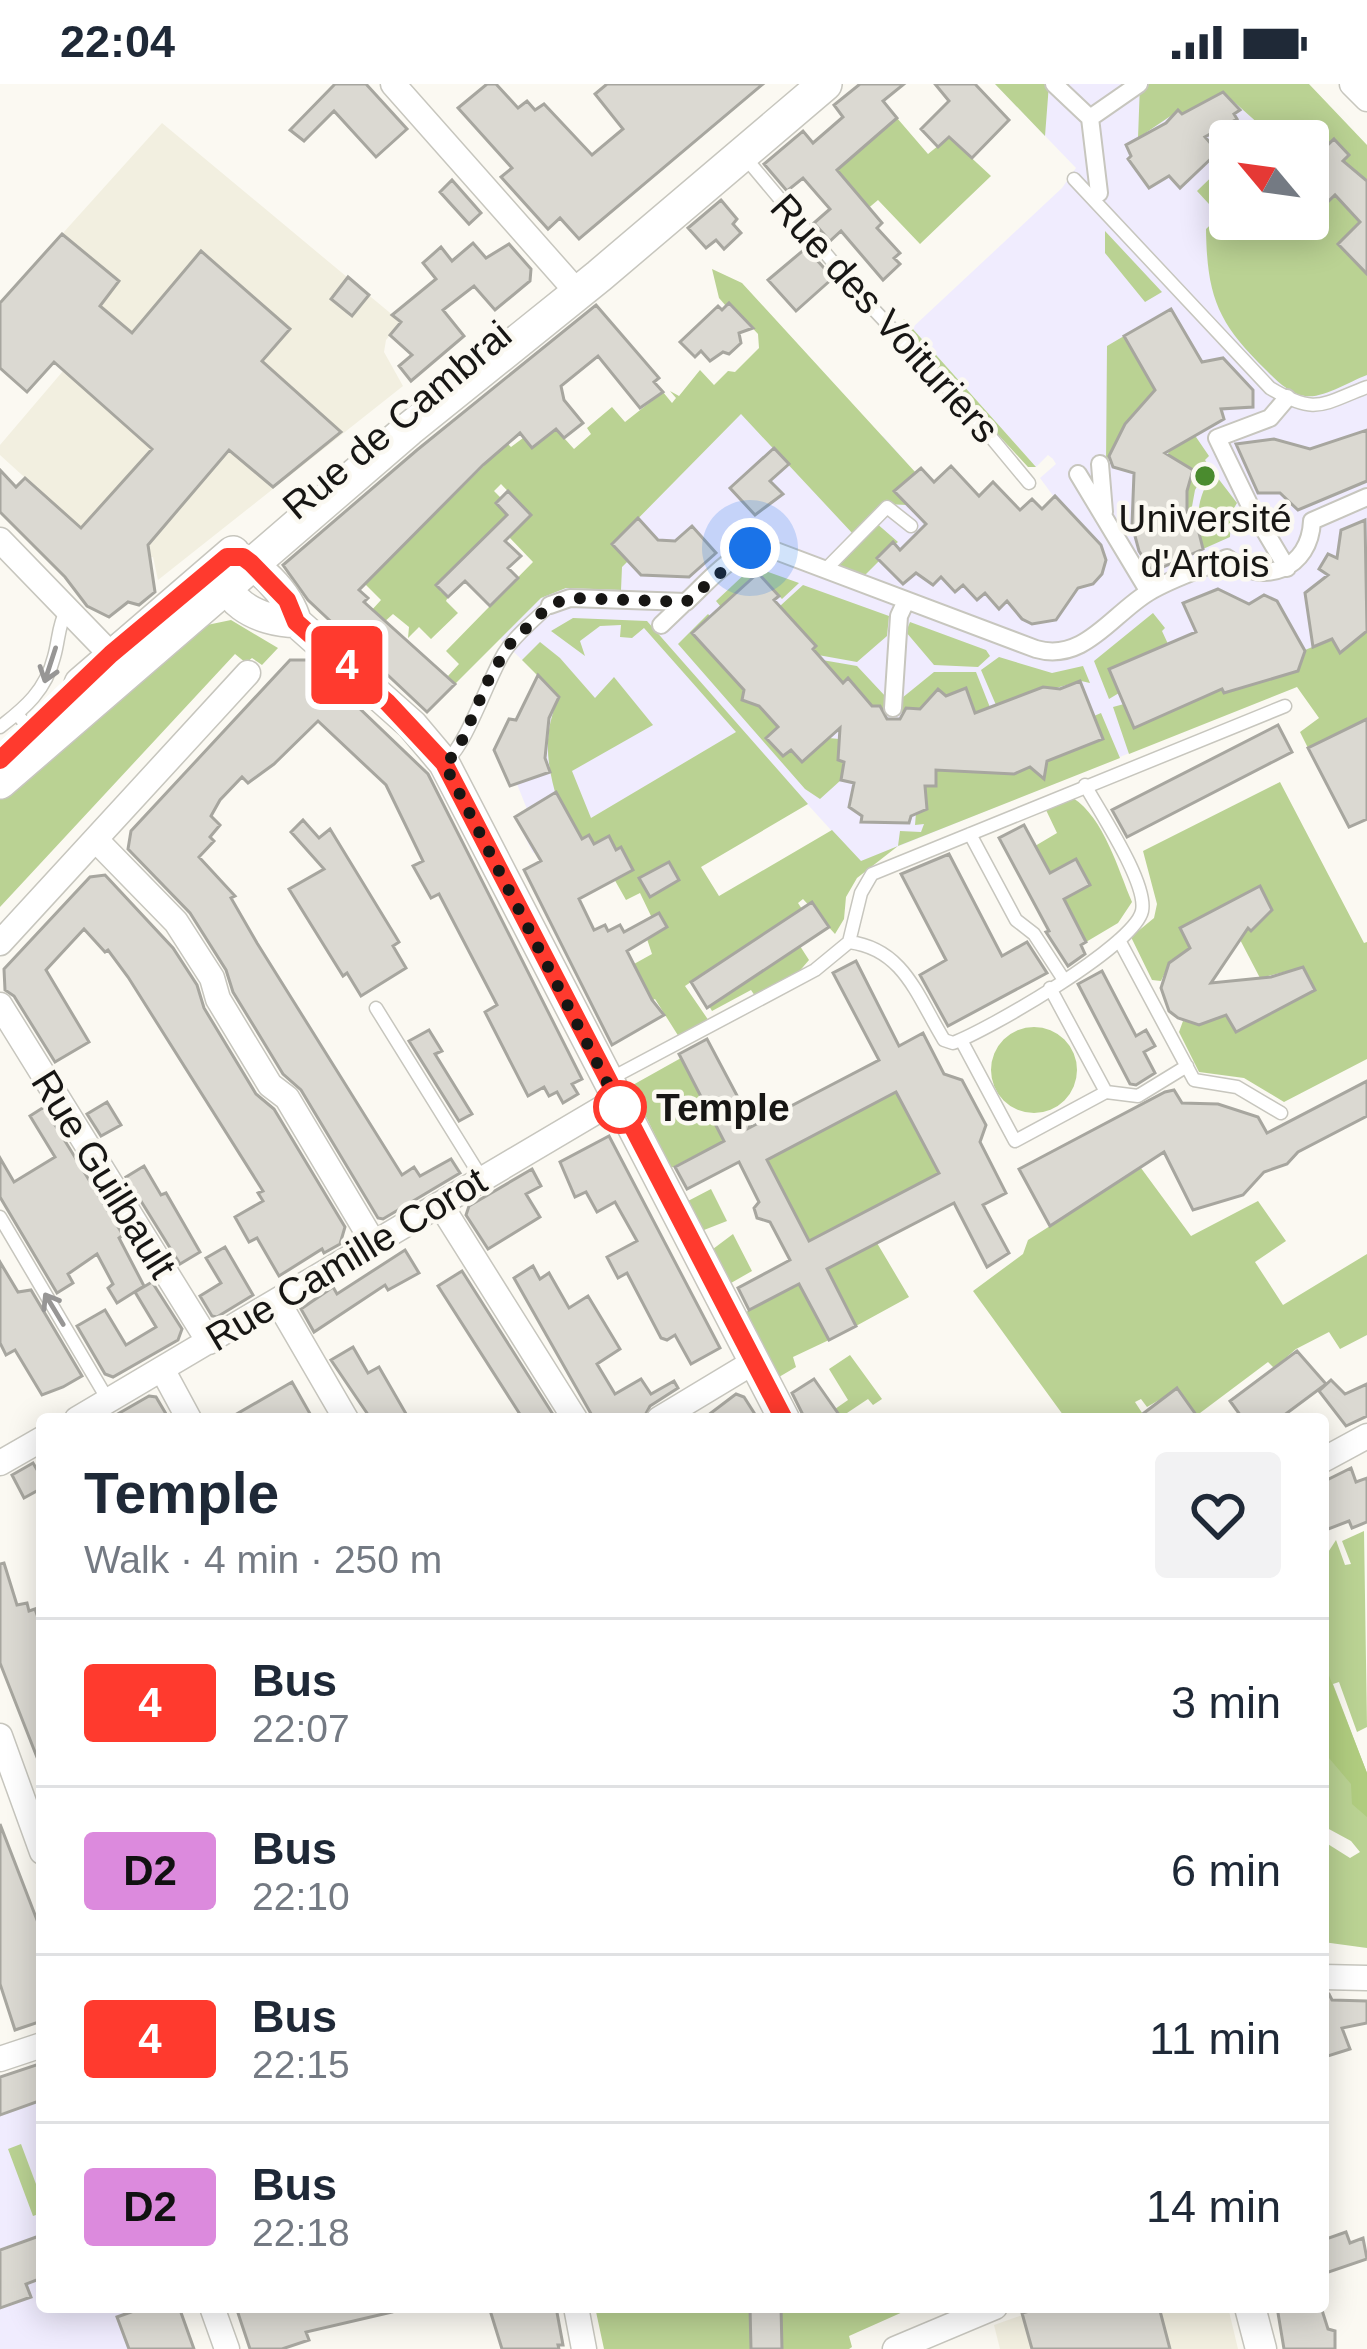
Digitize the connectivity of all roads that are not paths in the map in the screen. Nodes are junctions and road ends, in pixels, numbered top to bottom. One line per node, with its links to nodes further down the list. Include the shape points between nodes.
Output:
1 (393, 84): 12 (street)
2 (797, 84): 12 (main road, Rue de Cambrai)
3 (825, 84): 9 (main road, Rue de Cambrai)
4 (1054, 84): 8 (street)
5 (1139, 84): 8 (street)
6 (1352, 84): 7 (street)
7 (1367, 99)
8 (1090, 118): 11 (street)
9 (742, 154): 12 (main road, Rue de Cambrai); 17 (lane, Rue des Voituriers)
10 (1074, 179): 14 (lane)
11 (1099, 193)
12 (572, 286): 23 (main road, Rue de Cambrai, via 487,366); 23 (main road, Rue de Cambrai, via 327,480)
13 (1367, 387): 14 (lane, via 1319,406)
14 (1287, 398): 22 (street, via 1270,418 1217,438)
15 (1100, 464): 19 (street)
16 (1078, 474): 19 (street)
17 (1029, 483)
18 (1367, 497): 22 (street, via 1312,521 1305,550)
19 (1105, 519): 25 (street)
20 (910, 526): 24 (lane, via 887,507)
21 (0, 540): 29 (street)
22 (1287, 568): 25 (street, via 1252,573 1227,558)
23 (234, 569): 31 (main road, Rue de Cambrai); 37 (street, via 268,622 296,622)
24 (825, 570): 26 (street); 27 (street, via 753,548)
25 (1149, 592): 26 (street, via 1061,653)
26 (906, 601): 34 (street)
27 (686, 602): 28 (street, via 570,598); 30 (street)
28 (550, 605): 37 (lane, via 508,646 456,754)
29 (67, 608): 31 (street); 35 (lane, one-way to 35, via 46,681)
30 (662, 625)
31 (119, 663): 35 (main road, Rue de Cambrai); 38 (main road, Rue de Cambrai)
32 (248, 673): 41 (street)
33 (1286, 706): 39 (lane)
34 (893, 708)
35 (16, 724): 36 (main road, Rue de Cambrai)
36 (0, 760)
37 (444, 763): 51 (street)
38 (0, 782)
39 (1085, 785): 40 (lane); 42 (lane, via 1138,883 1143,910)
40 (970, 834): 43 (lane, via 872,874); 45 (lane, via 1016,920)
41 (96, 839): 44 (street); 57 (street, via 176,922)
42 (1119, 940): 45 (lane); 50 (lane)
43 (849, 942): 49 (lane, via 890,955 944,1040); 51 (lane)
44 (0, 943)
45 (1064, 980): 46 (lane)
46 (1050, 988): 49 (lane); 52 (lane)
47 (0, 1005): 59 (street, Rue Guilbault)
48 (376, 1008): 54 (lane)
49 (962, 1040): 52 (lane, via 1016,1141)
50 (1187, 1066): 52 (lane, via 1138,1096); 53 (lane, via 1194,1080 1237,1087)
51 (611, 1091): 54 (street, Rue Camille Corot); 60 (street)
52 (1106, 1093)
53 (1281, 1113)
54 (482, 1177): 55 (street, Rue Camille Corot)
55 (440, 1204): 57 (street, Rue Camille Corot); 66 (street)
56 (0, 1217): 62 (lane, one-way to 56)
57 (373, 1242): 58 (street, Rue Camille Corot)
58 (278, 1302): 59 (street, Rue Camille Corot); 65 (street)
59 (209, 1342): 61 (street, Rue Camille Corot)
60 (752, 1363): 67 (street); 68 (street)
61 (162, 1370): 62 (street, Rue Camille Corot); 64 (street)
62 (108, 1401): 63 (street, Rue Camille Corot)
63 (87, 1413)
64 (186, 1413)
65 (343, 1413)
66 (571, 1413)
67 (669, 1413)
68 (781, 1413)
69 (1367, 1436): 71 (street)
70 (36, 1442): 72 (street)
71 (1329, 1457)
72 (0, 1462)
73 (0, 1736): 74 (street)
74 (35, 1809)
75 (1329, 1977): 76 (street)
76 (1367, 1978)
77 (36, 2047): 78 (street)
78 (0, 2059)
79 (214, 2313): 83 (street)
80 (577, 2313): 84 (street)
81 (981, 2313): 85 (street)
82 (1252, 2313): 86 (street)
83 (227, 2349)
84 (584, 2349)
85 (895, 2349)
86 (1261, 2349)

